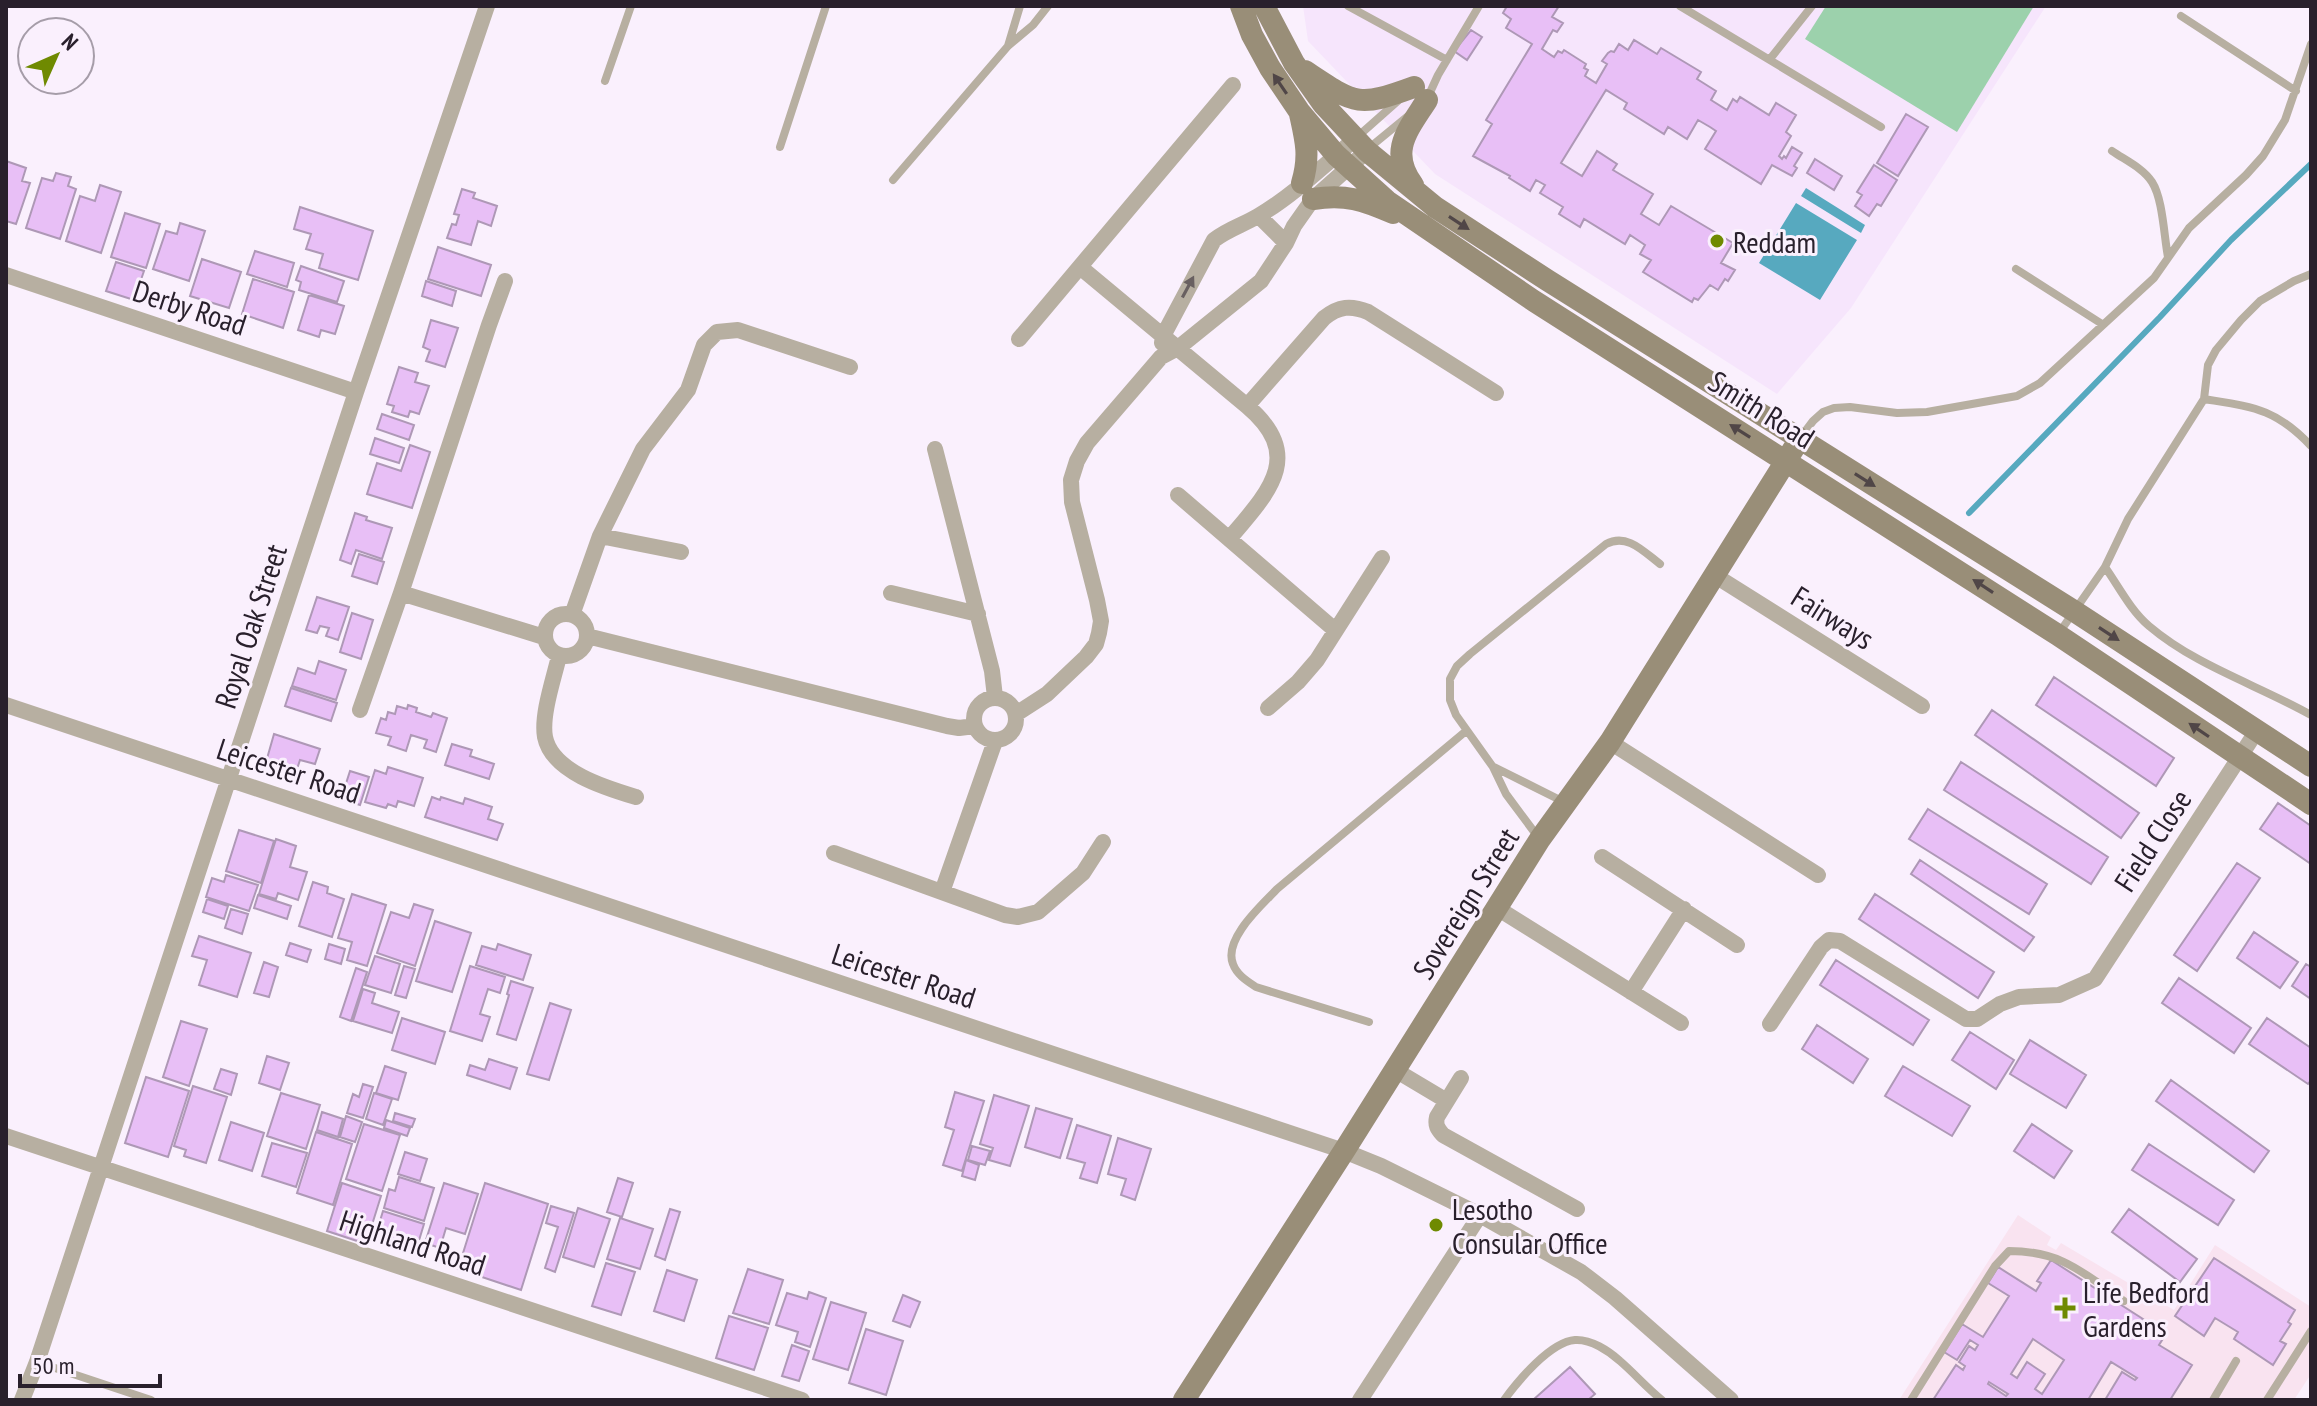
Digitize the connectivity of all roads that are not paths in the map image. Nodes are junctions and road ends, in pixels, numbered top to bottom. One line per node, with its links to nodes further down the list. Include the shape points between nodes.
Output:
1 (487, 6): 47 (street, Royal Oak Street)
2 (631, 6): 19 (lane)
3 (826, 6): 26 (lane)
4 (1020, 6): 14 (lane)
5 (1048, 6): 14 (lane)
6 (1241, 6): 23 (main road, Smith Road, one-way to 6, via 1270,68)
7 (1264, 6): 17 (main road, Smith Road)
8 (1348, 6): 16 (lane)
9 (1479, 6): 16 (lane)
10 (1680, 6): 15 (lane)
11 (1812, 6): 15 (lane)
12 (2181, 16): 21 (lane)
13 (2311, 44): 21 (lane)
14 (1008, 46): 29 (lane)
15 (1770, 59): 24 (lane)
16 (1447, 60): 18 (lane)
17 (1294, 63): 22 (main road, via 1358,100); 25 (main road, Smith Road)
18 (1438, 75): 22 (lane); 22 (lane)
19 (605, 81)
20 (1233, 85): 36 (street)
21 (2296, 91): 35 (lane, via 2281,130 2263,156 2189,228)
22 (1420, 93): 25 (lane); 25 (lane); 31 (main road, via 1400,148 1403,168)
23 (1299, 111): 28 (main road, Smith Road); 30 (main road, via 1308,149)
24 (1881, 127)
25 (1361, 145): 28 (street); 31 (main road, Smith Road)
26 (780, 147)
27 (2112, 151): 35 (lane, via 2151,181)
28 (1342, 161): 30 (street); 33 (main road, Smith Road)
29 (893, 180)
30 (1308, 191): 32 (street); 33 (main road, via 1367,202); 34 (street)
31 (1422, 197): 51 (main road, Smith Road, one-way to 51)
32 (1259, 216): 34 (street); 42 (street, one-way to 32, via 1214,240)
33 (1419, 225): 54 (main road, Smith Road, one-way to 33)
34 (1286, 243): 44 (street, via 1252,291)
35 (2168, 258): 41 (lane, via 2154,278)
36 (1080, 267): 42 (street); 43 (street)
37 (2016, 269): 41 (lane)
38 (2311, 274): 49 (lane, via 2260,301 2241,320 2208,365)
39 (6, 275): 47 (street, Derby Road)
40 (505, 281): 63 (street)
41 (2102, 324): 51 (lane, via 2047,377 2017,396 1915,413 1834,408 1823,412)
42 (1163, 336): 44 (street); 45 (street)
43 (1019, 339)
44 (1178, 348): 45 (street); 50 (street)
45 (1161, 357): 78 (street, via 1087,443 1071,480 1101,621 1096,644 1047,694)
46 (850, 367): 56 (street, via 738,330 717,332 704,345 688,390 643,449)
47 (356, 392): 88 (street, Royal Oak Street)
48 (1496, 393): 50 (street, via 1368,312 1345,307 1324,318)
49 (2204, 399): 52 (lane, via 2275,415); 61 (lane, via 2128,519)
50 (1247, 406): 57 (street, via 1267,426 1278,459 1264,498)
51 (1799, 439): 54 (main road, Sovereign Street); 65 (main road, Smith Road, one-way to 65)
52 (2311, 446)
53 (935, 449): 66 (street)
54 (1787, 460): 62 (main road, Sovereign Street); 69 (main road, Smith Road, one-way to 54)
55 (1178, 495): 57 (street)
56 (600, 536): 58 (street); 67 (street)
57 (1229, 539): 68 (street)
58 (681, 552)
59 (1382, 558): 68 (street)
60 (1660, 564): 81 (lane, via 1629,542 1614,540 1470,654 1453,672 1448,687)
61 (2105, 567): 65 (lane); 79 (lane, via 2150,627 2201,661)
62 (1714, 575): 75 (street, Fairways); 84 (main road, Sovereign Street)
63 (401, 593): 71 (street); 77 (street)
64 (891, 593): 66 (street)
65 (2074, 611): 69 (lane); 82 (main road, Smith Road, one-way to 82)
66 (978, 614): 73 (street)
67 (572, 615): 70 (street, via 584,623); 71 (street, via 549,621)
68 (1335, 630): 76 (street, via 1308,671)
69 (2058, 635): 85 (main road, Smith Road, one-way to 69)
70 (587, 636): 72 (street, via 578,653); 80 (street, via 947,726)
71 (544, 637): 72 (street)
72 (559, 656): 89 (street, via 546,717 548,747 582,776)
73 (995, 697): 78 (street, via 1012,705); 80 (street, via 977,707)
74 (6, 705): 88 (street, Leicester Road)
75 (1922, 706)
76 (1268, 708)
77 (360, 710)
78 (1016, 714): 83 (street, via 1013,732)
79 (2311, 715)
80 (975, 726): 83 (street)
81 (1466, 731): 87 (lane); 102 (lane, via 1277,889 1238,934 1232,950 1242,978 1256,987)
82 (2256, 732): 85 (street, Field Close); 86 (main road, Smith Road)
83 (995, 741): 97 (street)
84 (1610, 742): 90 (main road, Sovereign Street); 96 (street)
85 (2240, 758): 91 (main road, Smith Road); 104 (street, Field Close, via 2095,979 2059,995 2019,997 1977,1019 1966,1019 1840,941 1829,940)
86 (2311, 766)
87 (1493, 767): 90 (lane); 92 (lane)
88 (229, 779): 109 (street, Leicester Road); 110 (street, Royal Oak Street)
89 (636, 797)
90 (1566, 803): 92 (main road, Sovereign Street)
91 (2311, 804)
92 (1540, 839): 98 (main road, Sovereign Street)
93 (1103, 842): 97 (street, via 1083,873 1029,915 1005,915)
94 (834, 853): 97 (street)
95 (1602, 857): 99 (street)
96 (1818, 875)
97 (942, 892)
98 (1497, 908): 101 (street); 105 (main road, Sovereign Street)
99 (1684, 909): 100 (street); 101 (street)
100 (1737, 945)
101 (1631, 992): 103 (street)
102 (1369, 1022)
103 (1681, 1023)
104 (1770, 1024)
105 (1395, 1070): 107 (street); 109 (main road, Sovereign Street)
106 (1461, 1078): 107 (street)
107 (1447, 1101): 111 (street, via 1436,1123 1443,1135)
108 (6, 1136): 110 (street, Highland Road)
109 (1344, 1151): 112 (street, Leicester Road); 120 (main road, Sovereign Street)
110 (100, 1167): 116 (street, Royal Oak Street); 119 (street, Highland Road)
111 (1577, 1209)
112 (1480, 1215): 121 (street); 124 (street, Leicester Road, via 1598,1284)
113 (2124, 1301): 125 (lane, via 2054,1256 2009,1251)
114 (2311, 1331): 127 (lane)
115 (2236, 1361): 126 (lane)
116 (37, 1362): 117 (street, Royal Oak Street); 118 (lane)
117 (22, 1400)
118 (151, 1400)
119 (802, 1400)
120 (1184, 1400)
121 (1360, 1400)
122 (1504, 1400): 123 (lane, via 1524,1373 1553,1349 1575,1340 1595,1344 1618,1359)
123 (1662, 1400)
124 (1731, 1400)
125 (1911, 1400)
126 (2213, 1400)
127 (2267, 1400)

